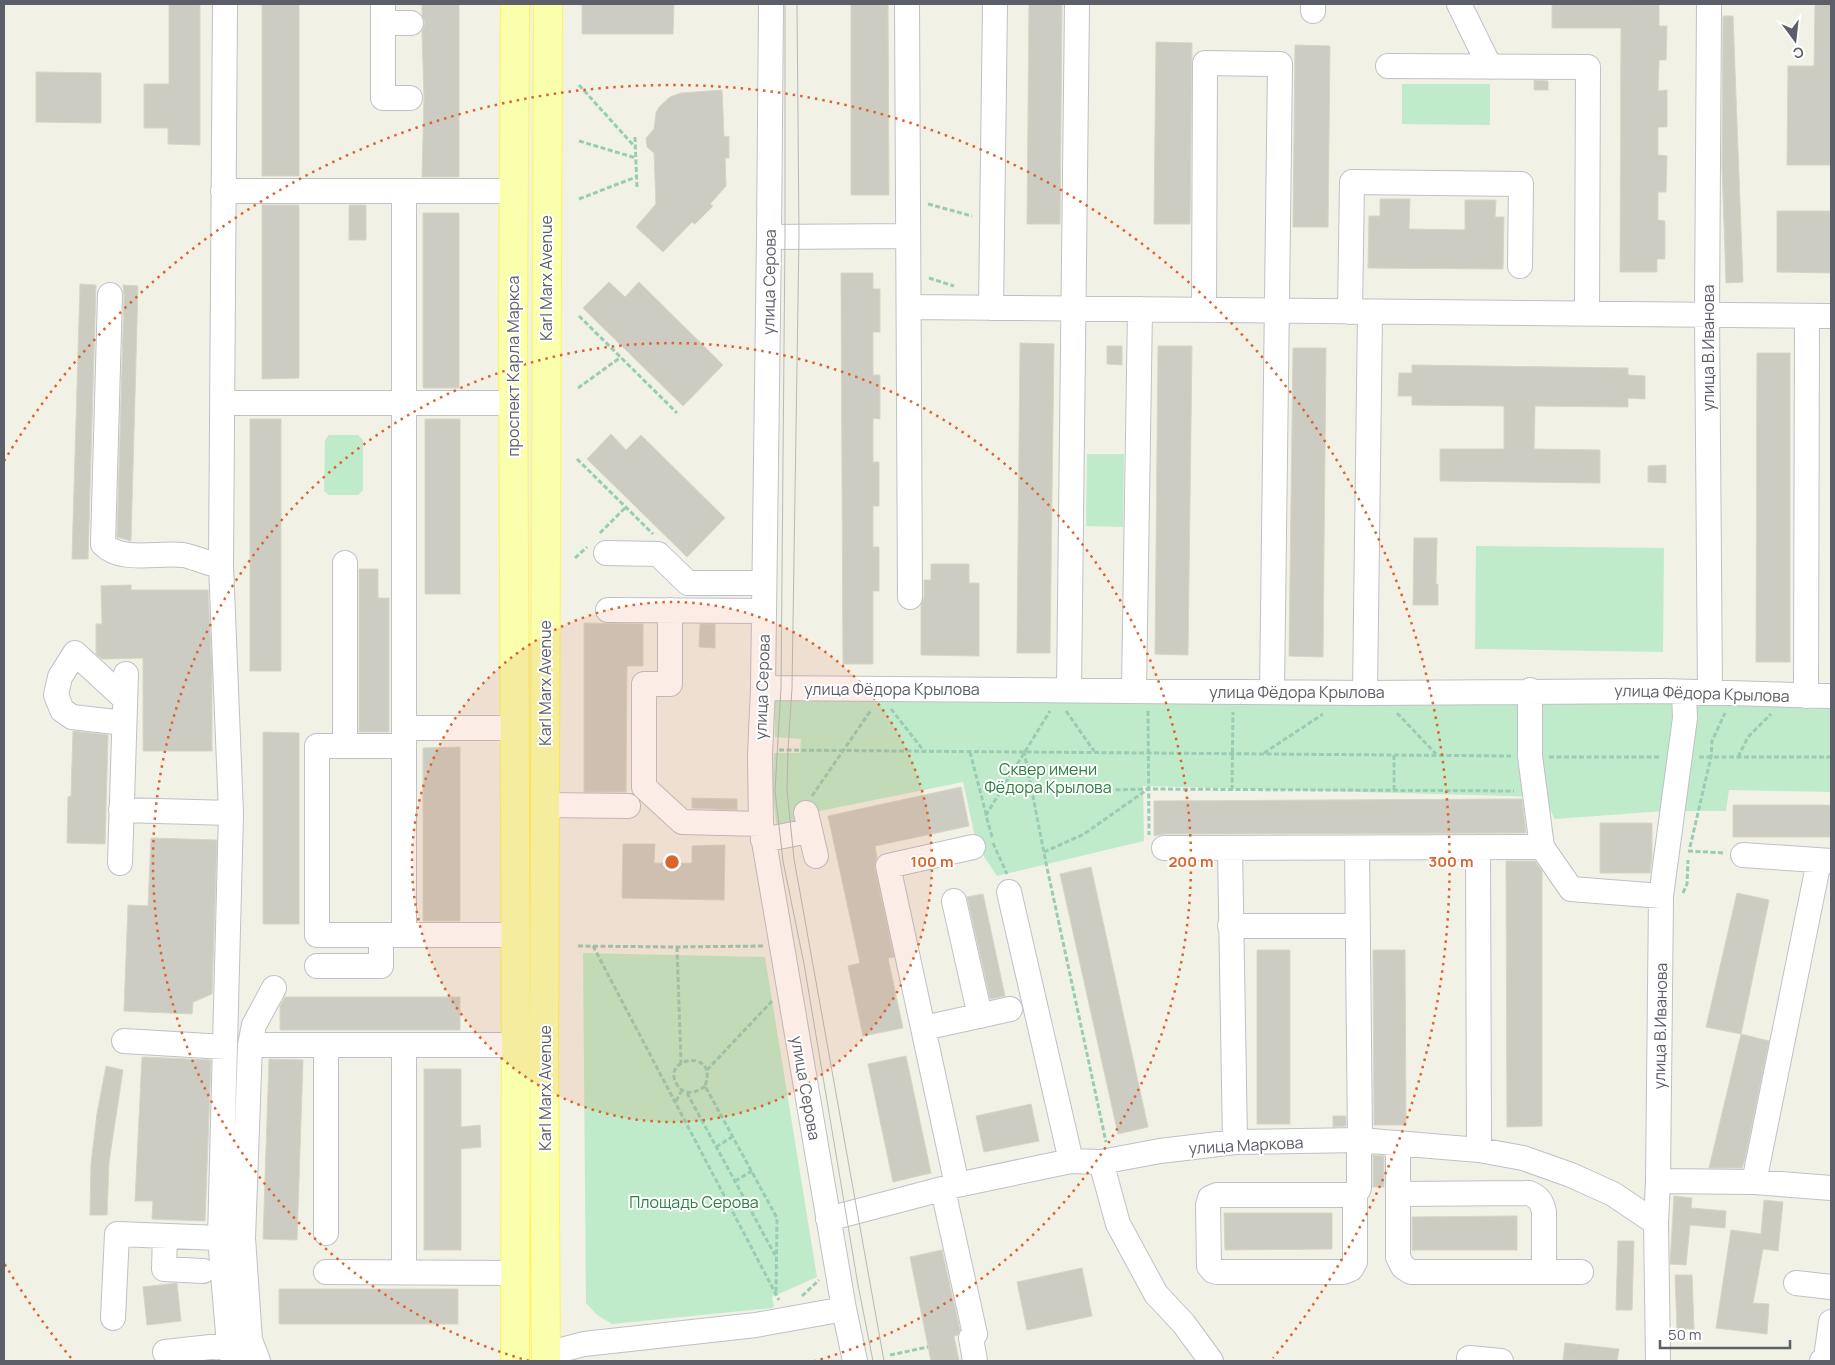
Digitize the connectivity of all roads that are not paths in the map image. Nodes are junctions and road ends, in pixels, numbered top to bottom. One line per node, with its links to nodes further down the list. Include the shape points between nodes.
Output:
1 (226, 4): 17 (street)
2 (515, 4): 15 (main road, проспект Карла Маркса)
3 (548, 4): 16 (main road, Karl Marx Avenue)
4 (771, 4): 21 (street, улица Серова)
5 (907, 4): 20 (street)
6 (995, 4): 25 (street)
7 (1077, 4): 26 (street)
8 (1458, 4): 13 (street)
9 (1709, 4): 32 (street, улица В.Иванова)
10 (383, 14): 11 (street); 14 (street, via 383,98)
11 (411, 23)
12 (1388, 66): 13 (street)
13 (1490, 67): 31 (street, via 1588,67)
14 (410, 98)
15 (514, 140): 16 (main road); 19 (main road, проспект Карла Маркса)
16 (547, 141): 64 (main road, Karl Marx Avenue)
17 (223, 191): 18 (street); 35 (street)
18 (404, 191): 19 (street); 36 (street)
19 (513, 191): 37 (main road, проспект Карла Маркса)
20 (908, 236): 21 (street); 24 (street)
21 (770, 237): 42 (street, улица Серова)
22 (1520, 266): 30 (street, via 1521,184 1352,182)
23 (110, 295): 40 (street, via 103,544 108,550 122,554 183,555)
24 (909, 307): 25 (street); 43 (street)
25 (991, 308): 26 (street)
26 (1074, 309): 27 (street); 59 (street)
27 (1140, 310): 28 (street); 51 (street)
28 (1204, 310): 29 (street); 29 (street, via 1206,63 1280,64)
29 (1278, 311): 30 (street); 52 (street)
30 (1360, 312): 31 (street); 54 (street)
31 (1587, 314): 32 (street)
32 (1708, 315): 33 (street); 55 (street, улица В.Иванова)
33 (1807, 316): 34 (street); 56 (street)
34 (1831, 316)
35 (222, 403): 36 (street); 40 (street)
36 (404, 403): 37 (street); 62 (street)
37 (513, 403): 61 (main road, проспект Карла Маркса)
38 (606, 553): 41 (street, via 658,554 688,583)
39 (345, 563): 63 (street)
40 (221, 565): 68 (street)
41 (707, 583): 42 (street); 46 (street)
42 (764, 583): 47 (street, улица Серова)
43 (910, 597)
44 (608, 610): 45 (street)
45 (670, 610): 46 (street); 69 (street, via 670,684 644,684 644,787 682,822)
46 (707, 610): 47 (street)
47 (764, 611): 49 (street, улица Серова)
48 (126, 674): 58 (street)
49 (763, 688): 59 (street, улица Фёдора Крылова); 69 (street, улица Серова, via 760,749)
50 (1530, 690): 53 (street, улица Фёдора Крылова); 54 (street, улица Фёдора Крылова); 72 (street, via 1530,756)
51 (1141, 691): 52 (street, улица Фёдора Крылова); 59 (street, улица Фёдора Крылова)
52 (1272, 692): 54 (street, улица Фёдора Крылова)
53 (1684, 692): 55 (street, улица Фёдора Крылова); 81 (street, улица В.Иванова, via 1685,718)
54 (1366, 693)
55 (1719, 693): 56 (street, улица Фёдора Крылова)
56 (1797, 696): 57 (street, улица Фёдора Крылова)
57 (1831, 696)
58 (125, 699): 60 (street); 60 (street, via 75,653 60,677 56,695 62,710 72,717)
59 (1062, 701)
60 (124, 723): 67 (street)
61 (514, 728): 62 (street); 65 (main road, Karl Marx Avenue)
62 (404, 737): 63 (street); 85 (street)
63 (345, 746): 85 (street, via 317,746 317,935)
64 (545, 805): 65 (main road); 66 (street); 128 (main road, Karl Marx Avenue)
65 (515, 806): 86 (main road, Karl Marx Avenue)
66 (628, 806)
67 (122, 810): 68 (street); 79 (street)
68 (231, 813): 97 (street)
69 (762, 832): 77 (street, via 808,822); 110 (street, улица Серова)
70 (973, 847): 91 (street, via 888,866)
71 (1478, 847): 72 (street); 75 (street); 101 (street)
72 (1542, 847): 81 (street, via 1571,890)
73 (1164, 848): 74 (street)
74 (1230, 848): 75 (street); 83 (street)
75 (1357, 848): 84 (street)
76 (1743, 855): 78 (street)
77 (816, 856)
78 (1825, 861): 105 (street)
79 (120, 863)
80 (1009, 892): 102 (street)
81 (1671, 897): 104 (street, улица В.Иванова)
82 (954, 900): 90 (street)
83 (1230, 926): 84 (street); 99 (street)
84 (1358, 926): 98 (street)
85 (393, 935): 86 (street); 87 (street, via 381,966)
86 (515, 935): 96 (main road, Karl Marx Avenue)
87 (316, 966)
88 (274, 988): 93 (street, via 254,1025)
89 (1010, 1009): 90 (street)
90 (980, 1016): 91 (street)
91 (924, 1028): 106 (street)
92 (124, 1041): 97 (street)
93 (250, 1045): 94 (street); 130 (street, via 243,1238 250,1340)
94 (326, 1045): 95 (street); 112 (street)
95 (404, 1045): 96 (street); 117 (street)
96 (516, 1045): 120 (main road, Karl Marx Avenue)
97 (225, 1047): 114 (street)
98 (1360, 1140): 99 (street, улица Маркова); 100 (street, улица Маркова); 109 (street, via 1359,1188)
99 (1235, 1142): 103 (street, улица Маркова)
100 (1398, 1143): 101 (street, улица Маркова); 108 (street)
101 (1479, 1150): 111 (street, улица Маркова, via 1523,1158 1571,1175 1613,1194)
102 (1071, 1160): 103 (street, улица Маркова); 106 (street, улица Маркова)
103 (1105, 1161): 134 (street, via 1118,1224 1156,1294 1184,1324)
104 (1658, 1181): 105 (street); 111 (street, улица В.Иванова)
105 (1754, 1182): 107 (street)
106 (950, 1188): 110 (street, улица Маркова); 133 (street, via 975,1334 971,1338)
107 (1831, 1188)
108 (1398, 1194): 118 (street, via 1529,1193 1536,1196 1544,1212); 118 (street, via 1398,1257 1406,1270)
109 (1355, 1195): 109 (street, via 1213,1196 1208,1205 1208,1266 1217,1272 1348,1271 1355,1262)
110 (828, 1219): 123 (street, улица Серова)
111 (1656, 1223): 136 (street, улица В.Иванова)
112 (326, 1233)
113 (165, 1236): 114 (street); 115 (street, via 164,1269); 124 (street, via 117,1234)
114 (220, 1238): 127 (street)
115 (203, 1271)
116 (326, 1272): 117 (street)
117 (404, 1272): 120 (street)
118 (1544, 1272): 119 (street)
119 (1581, 1272)
120 (515, 1273): 131 (main road, Karl Marx Avenue)
121 (1796, 1283): 122 (street)
122 (1831, 1287)
123 (844, 1309): 128 (street, via 756,1325 584,1344); 132 (street, улица Серова)
124 (113, 1318)
125 (1831, 1322): 137 (street, via 1826,1358)
126 (165, 1352): 127 (street)
127 (231, 1353)
128 (546, 1357): 131 (main road)
129 (1470, 1358): 135 (street)
130 (258, 1361)
131 (515, 1361)
132 (855, 1361)
133 (975, 1361)
134 (1211, 1361)
135 (1501, 1361)
136 (1658, 1361)
137 (1822, 1361)

